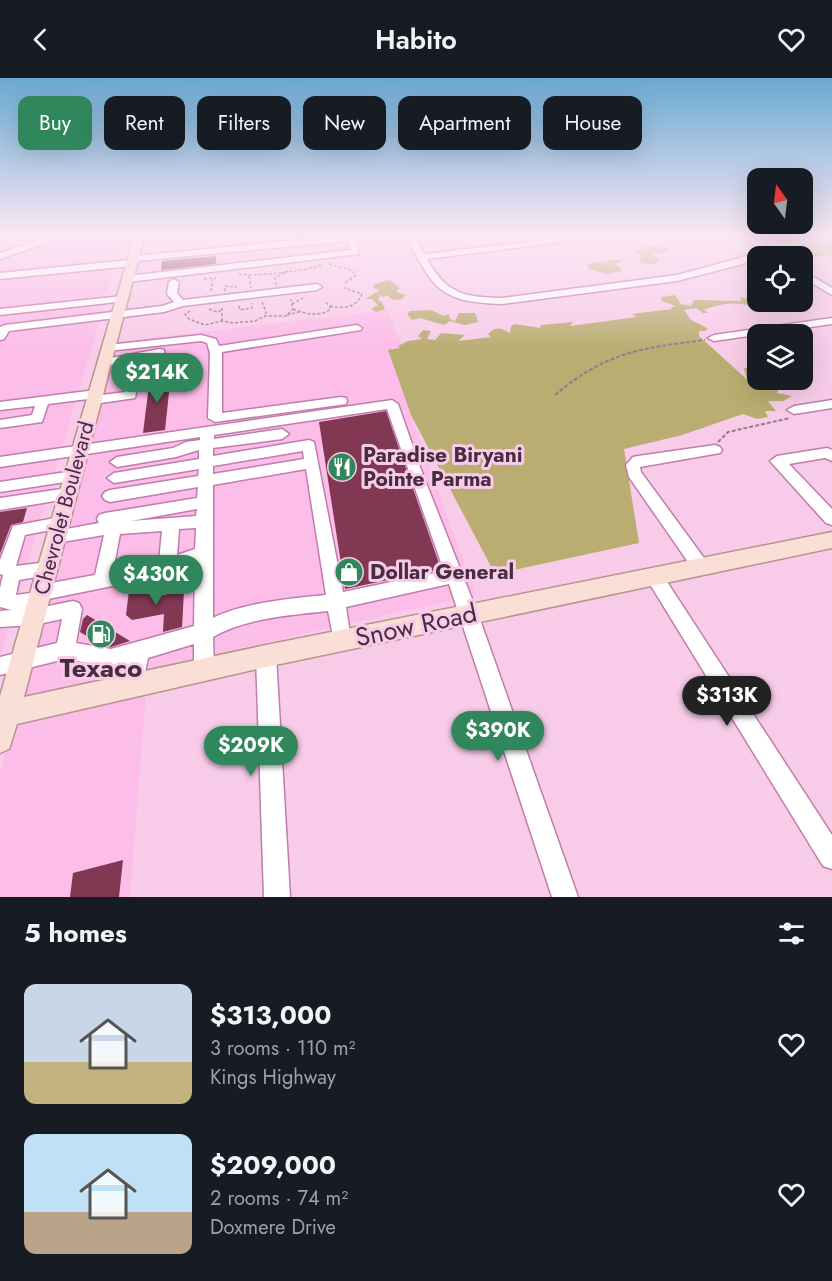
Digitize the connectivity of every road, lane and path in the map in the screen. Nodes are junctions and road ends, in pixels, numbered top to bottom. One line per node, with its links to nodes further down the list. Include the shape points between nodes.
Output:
1 (55, 272): 10 (street)
2 (130, 272): 32 (main road, Chevrolet Boulevard)
3 (219, 272): 13 (path)
4 (274, 272): 11 (path)
5 (285, 272): 18 (path, via 275,278)
6 (353, 272): 16 (path, via 356,275)
7 (430, 272): 8 (street, via 437,285 456,296 481,301 640,283)
8 (698, 272)
9 (238, 274): 11 (path)
10 (0, 276)
11 (249, 276): 20 (path)
12 (204, 279): 13 (path)
13 (213, 279): 23 (path)
14 (813, 280): 21 (street)
15 (174, 282): 28 (street, via 172,294)
16 (345, 283)
17 (317, 287): 28 (street)
18 (276, 288)
19 (344, 288): 33 (path, via 362,294 360,300 341,310)
20 (251, 290)
21 (832, 292)
22 (290, 294): 30 (path)
23 (211, 295)
24 (306, 296): 30 (path)
25 (261, 300): 41 (path)
26 (252, 301): 29 (path, via 252,308 240,309)
27 (325, 302): 33 (path)
28 (182, 303): 32 (street, via 157,313 132,316)
29 (238, 303)
30 (292, 304): 36 (path)
31 (222, 305): 37 (path)
32 (120, 306): 38 (street); 45 (street); 49 (main road, Chevrolet Boulevard)
33 (330, 306): 39 (path, via 321,316)
34 (204, 307): 37 (path)
35 (197, 308): 42 (path, via 185,314 189,319 205,325)
36 (293, 309): 39 (path); 40 (path)
37 (222, 310): 42 (path)
38 (0, 312)
39 (300, 312): 40 (path)
40 (287, 315): 41 (path)
41 (265, 316): 42 (path, via 255,321)
42 (222, 321)
43 (832, 321): 46 (street)
44 (357, 328): 48 (street)
45 (2, 331)
46 (714, 338): 51 (path, via 643,348 606,358)
47 (189, 348): 50 (street)
48 (215, 350): 49 (street, via 212,341 201,338); 54 (street, via 215,418)
49 (106, 355): 50 (street); 52 (main road, Chevrolet Boulevard)
50 (137, 356): 52 (street, via 131,395)
51 (555, 395)
52 (95, 397): 53 (street); 61 (main road, Chevrolet Boulevard)
53 (43, 401): 56 (street); 58 (street, via 37,419)
54 (341, 401)
55 (832, 404): 57 (street)
56 (0, 406)
57 (797, 413): 62 (path, via 728,432)
58 (0, 424)
59 (282, 434): 60 (street)
60 (207, 438): 63 (street); 63 (street, via 176,452); 66 (street); 85 (street, via 392,404)
61 (80, 450): 63 (street); 65 (street); 70 (main road, Chevrolet Boulevard)
62 (715, 450): 81 (street, via 638,461 633,465 634,473)
63 (119, 453): 68 (street)
64 (832, 456): 79 (street, via 827,453 777,461)
65 (0, 462)
66 (207, 463): 67 (street, via 309,445); 68 (street); 69 (street)
67 (312, 463): 69 (street); 88 (street)
68 (114, 478): 72 (street)
69 (206, 482): 72 (street); 73 (street)
70 (70, 485): 71 (street); 74 (street); 78 (main road, Chevrolet Boulevard)
71 (0, 488)
72 (110, 496): 77 (street)
73 (205, 502): 75 (street); 77 (street)
74 (0, 504)
75 (205, 521): 76 (street); 80 (street)
76 (171, 524): 77 (street); 83 (street)
77 (107, 526): 78 (street); 87 (street)
78 (58, 530): 82 (main road, Chevrolet Boulevard); 84 (street, via 20,530)
79 (831, 536): 81 (main road, Snow Road)
80 (203, 554): 83 (street); 92 (street)
81 (701, 567): 86 (main road, Snow Road)
82 (47, 568): 84 (street); 89 (main road, Chevrolet Boulevard)
83 (167, 568): 87 (street)
84 (6, 569): 91 (street)
85 (453, 576): 88 (street); 90 (street)
86 (654, 576): 90 (main road, Snow Road); 103 (street)
87 (103, 580): 89 (street)
88 (335, 602): 92 (street, via 224,621); 93 (street)
89 (38, 603): 91 (street); 94 (street, via 73,609); 97 (main road, Chevrolet Boulevard)
90 (469, 614): 93 (main road, Snow Road); 105 (street)
91 (3, 617)
92 (204, 632): 95 (street); 99 (street)
93 (342, 640): 96 (main road, Snow Road)
94 (64, 650): 95 (street, via 111,658); 97 (street)
95 (139, 652): 100 (street)
96 (266, 656): 99 (main road, Snow Road); 104 (street)
97 (22, 661): 98 (street); 101 (main road, Chevrolet Boulevard)
98 (0, 666)
99 (204, 669): 100 (main road, Snow Road)
100 (134, 685): 101 (main road, Snow Road)
101 (4, 714): 102 (main road, Chevrolet Boulevard)
102 (0, 740)
103 (832, 857)
104 (277, 897)
105 (565, 897)

